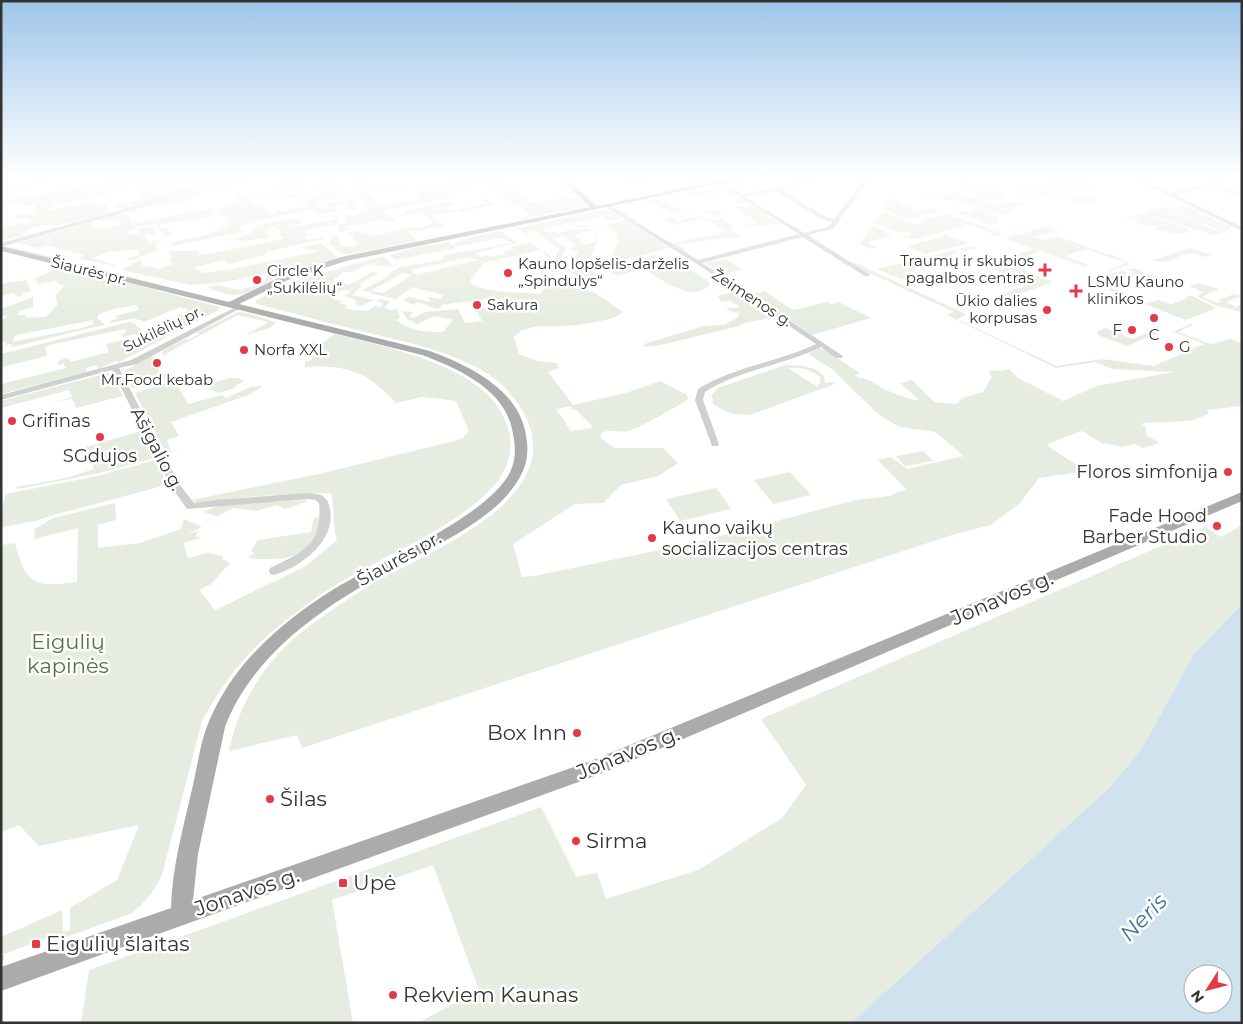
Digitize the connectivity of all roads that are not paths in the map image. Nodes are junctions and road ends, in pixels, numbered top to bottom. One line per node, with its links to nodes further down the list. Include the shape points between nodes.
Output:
1 (74, 225): 7 (street)
2 (514, 225): 10 (main road, Sukilėlių pr., via 367,255 285,283)
3 (638, 225): 8 (street, Žeimenos g.)
4 (786, 225): 6 (street)
5 (833, 225): 6 (street)
6 (803, 236): 8 (street); 9 (street)
7 (2, 245): 10 (main road, Šiaurės pr.)
8 (698, 262): 11 (street, Žeimenos g.)
9 (868, 275)
10 (238, 304): 13 (street, Sukilėlių pr., via 134,362); 18 (main road, Šiaurės pr., via 426,353 462,367 494,390 514,414 521,440 521,459 513,479 488,506 460,526 321,604 276,641 250,669 216,726 188,855)
11 (821, 344): 12 (street, Žeimenos g.); 15 (street, via 715,382 701,391 699,400)
12 (840, 356)
13 (116, 368): 14 (street); 17 (street, Ašigalio g., via 175,485 191,507 308,496 318,497 324,502 326,511 321,539 303,556)
14 (1, 398)
15 (715, 444)
16 (1242, 496): 18 (main road, Jonavos g., via 596,767)
17 (274, 571)
18 (182, 915): 19 (main road, Jonavos g.)
19 (1, 979)

